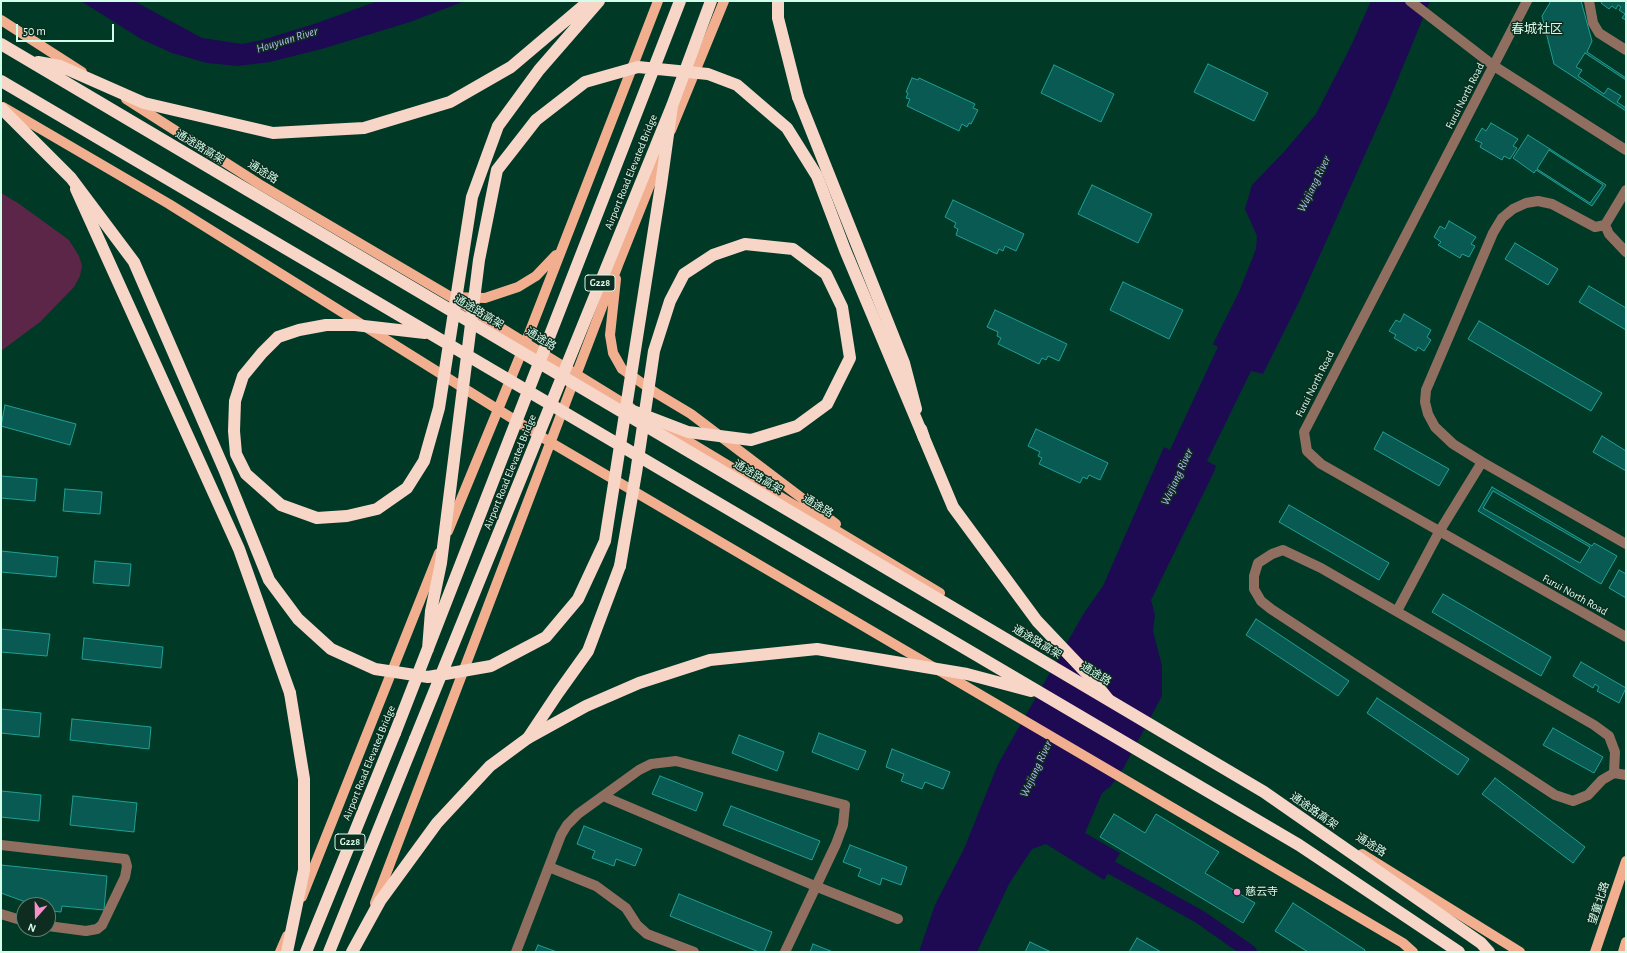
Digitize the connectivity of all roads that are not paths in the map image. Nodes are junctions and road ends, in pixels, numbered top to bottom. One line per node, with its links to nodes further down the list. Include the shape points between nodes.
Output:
1 (589, 1): 14 (highway, bridge, via 511,68 450,102 364,128 273,133 144,103 60,66)
2 (599, 1): 27 (highway, bridge, via 539,70 498,126 472,197 439,408 424,461 407,488 377,509 347,516 318,518 281,505 246,474 236,454 235,401 243,376 278,337 326,325 355,325)
3 (658, 1): 23 (main road)
4 (680, 1): 40 (highway, Airport Road Elevated Bridge / G228, bridge)
5 (711, 1): 17 (highway, Airport Road Elevated Bridge / G228, bridge)
6 (724, 1): 25 (main road)
7 (778, 1): 32 (highway, bridge, via 778,18 798,97 904,363)
8 (1410, 1): 15 (street)
9 (1528, 1): 15 (street, Furui North Road)
10 (1589, 1): 13 (street, via 1593,23 1599,33)
11 (1, 20): 26 (main road, 通途路, via 259,184)
12 (1, 44): 14 (highway, 通途路高架, bridge)
13 (1626, 50)
14 (29, 60): 30 (highway, 通途路高架, bridge)
15 (1494, 66): 19 (street); 35 (street, Furui North Road, via 1304,432 1307,451 1321,464)
16 (1, 81): 27 (highway, bridge)
17 (672, 106): 20 (highway, bridge, via 605,541 578,599 546,637 491,666 428,677 375,669 331,649 298,619 269,580 134,262); 59 (highway, Airport Road Elevated Bridge / G228, bridge)
18 (1, 107): 20 (highway, bridge); 31 (main road, via 169,204)
19 (1626, 150)
20 (71, 178): 57 (highway, bridge, via 239,549 290,693 304,779 304,870)
21 (1626, 190): 22 (street)
22 (1605, 225): 24 (street, via 1609,234); 34 (street, via 1595,227 1552,204 1538,201 1513,209 1502,218 1493,233 1426,390 1425,402 1435,427 1453,444)
23 (560, 251): 26 (main road, via 536,276 518,287 485,298); 28 (main road)
24 (1626, 252)
25 (618, 265): 29 (main road); 37 (main road, via 610,335 613,353 622,369 692,414)
26 (450, 297): 28 (main road, 通途路)
27 (431, 334): 41 (highway, bridge)
28 (525, 344): 29 (main road, 通途路); 31 (main road)
29 (576, 375): 33 (main road); 37 (main road, 通途路)
30 (595, 396): 42 (highway, 通途路高架, bridge); 43 (highway, bridge, via 638,412 645,415 659,421 688,432 751,440 798,426 827,404 850,358 842,306 826,274 793,249 745,244 713,255 684,274 670,301 654,351 649,382 646,404 645,412 644,420 643,428 636,473 620,566 588,652)
31 (497, 408): 33 (main road); 56 (main road)
32 (924, 438): 40 (highway, bridge, via 845,250 817,176 787,128 737,85 708,74 638,66 585,82 536,120 497,170 479,260); 42 (highway, via 953,507 1036,621 1092,678)
33 (550, 442): 61 (main road); 65 (main road, via 1403,943)
34 (1482, 462): 35 (street); 36 (street)
35 (1439, 532): 38 (street); 39 (street, Furui North Road)
36 (1626, 544)
37 (880, 557): 42 (main road, 通途路)
38 (1397, 611): 44 (street, via 1610,736 1615,752); 44 (street, via 1321,568 1283,550 1258,563 1254,576 1254,589 1261,601 1270,609 1555,795 1573,801 1588,795 1602,780)
39 (1626, 637)
40 (428, 649): 58 (highway, Airport Road Elevated Bridge / G228, bridge)
41 (1045, 695): 43 (highway, bridge, via 967,674 817,649 710,660 593,703); 66 (highway, bridge, via 1299,845)
42 (1105, 695): 67 (highway, 通途路高架, bridge, via 1264,792); 68 (main road, 通途路)
43 (528, 738): 60 (highway, bridge, via 490,766 437,823 380,900)
44 (1614, 773): 45 (street)
45 (1626, 775)
46 (604, 796): 49 (street, via 567,825); 50 (street); 50 (street, via 651,764 676,761 845,805 843,825 836,844)
47 (1, 845): 54 (street, via 125,859 125,877 102,925 86,931)
48 (1626, 860): 69 (main road, 望童北路)
49 (549, 867): 62 (street); 63 (street, via 596,886 626,908 647,934)
50 (815, 886): 53 (street); 64 (street)
51 (1, 914): 52 (street)
52 (16, 919)
53 (898, 919)
54 (56, 927)
55 (1626, 942): 70 (main road)
56 (280, 952)
57 (287, 952)
58 (306, 952)
59 (329, 952)
60 (352, 952)
61 (357, 952)
62 (516, 952)
63 (694, 952)
64 (785, 952)
65 (1413, 952)
66 (1459, 952)
67 (1489, 952)
68 (1520, 952)
69 (1595, 952)
70 (1623, 952)

